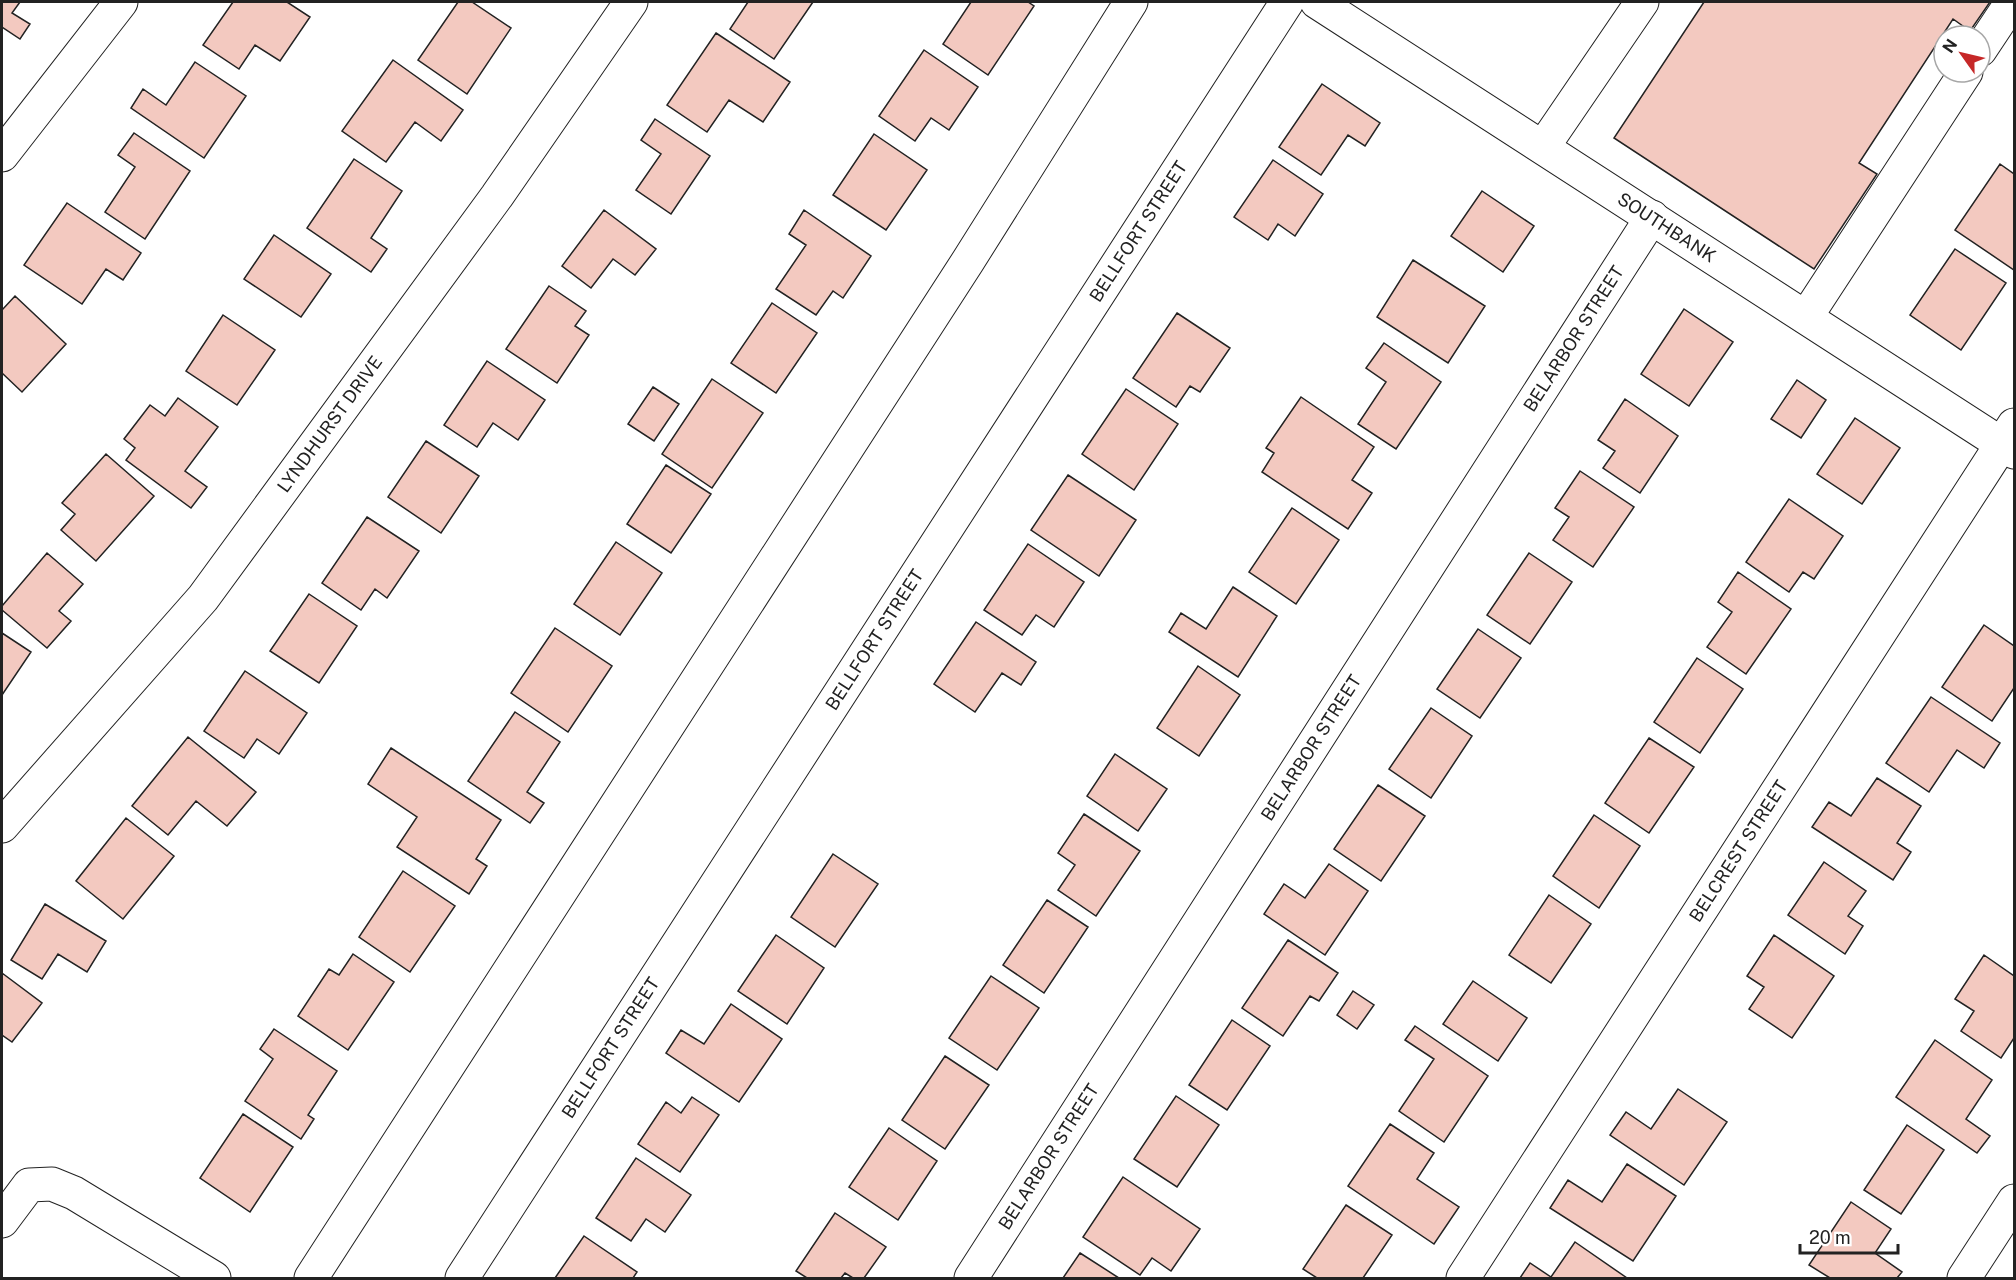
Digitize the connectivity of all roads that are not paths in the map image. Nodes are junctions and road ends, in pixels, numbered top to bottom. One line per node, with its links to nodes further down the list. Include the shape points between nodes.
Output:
1 (121, 2): 12 (street)
2 (631, 2): 16 (street, LYNDHURST DRIVE, via 497,196 203,598)
3 (1131, 2): 20 (street)
4 (1287, 2): 21 (street, BELLFORT STREET)
5 (1317, 2): 8 (street, SOUTHBANK)
6 (1642, 2): 11 (street)
7 (2012, 2): 9 (street)
8 (1356, 12): 11 (street, SOUTHBANK)
9 (1992, 32)
10 (1958, 84): 14 (street)
11 (1543, 147): 13 (street, SOUTHBANK)
12 (2, 155)
13 (1652, 217): 14 (street, SOUTHBANK); 22 (street, BELARBOR STREET)
14 (1806, 317): 15 (street, SOUTHBANK)
15 (2010, 440): 23 (street, BELCREST STREET)
16 (2, 826)
17 (2014, 1201): 24 (street)
18 (2, 1221): 19 (street, via 29,1185 52,1184 75,1193)
19 (214, 1278)
20 (311, 1278)
21 (462, 1278)
22 (971, 1278)
23 (1463, 1278)
24 (1964, 1278)

